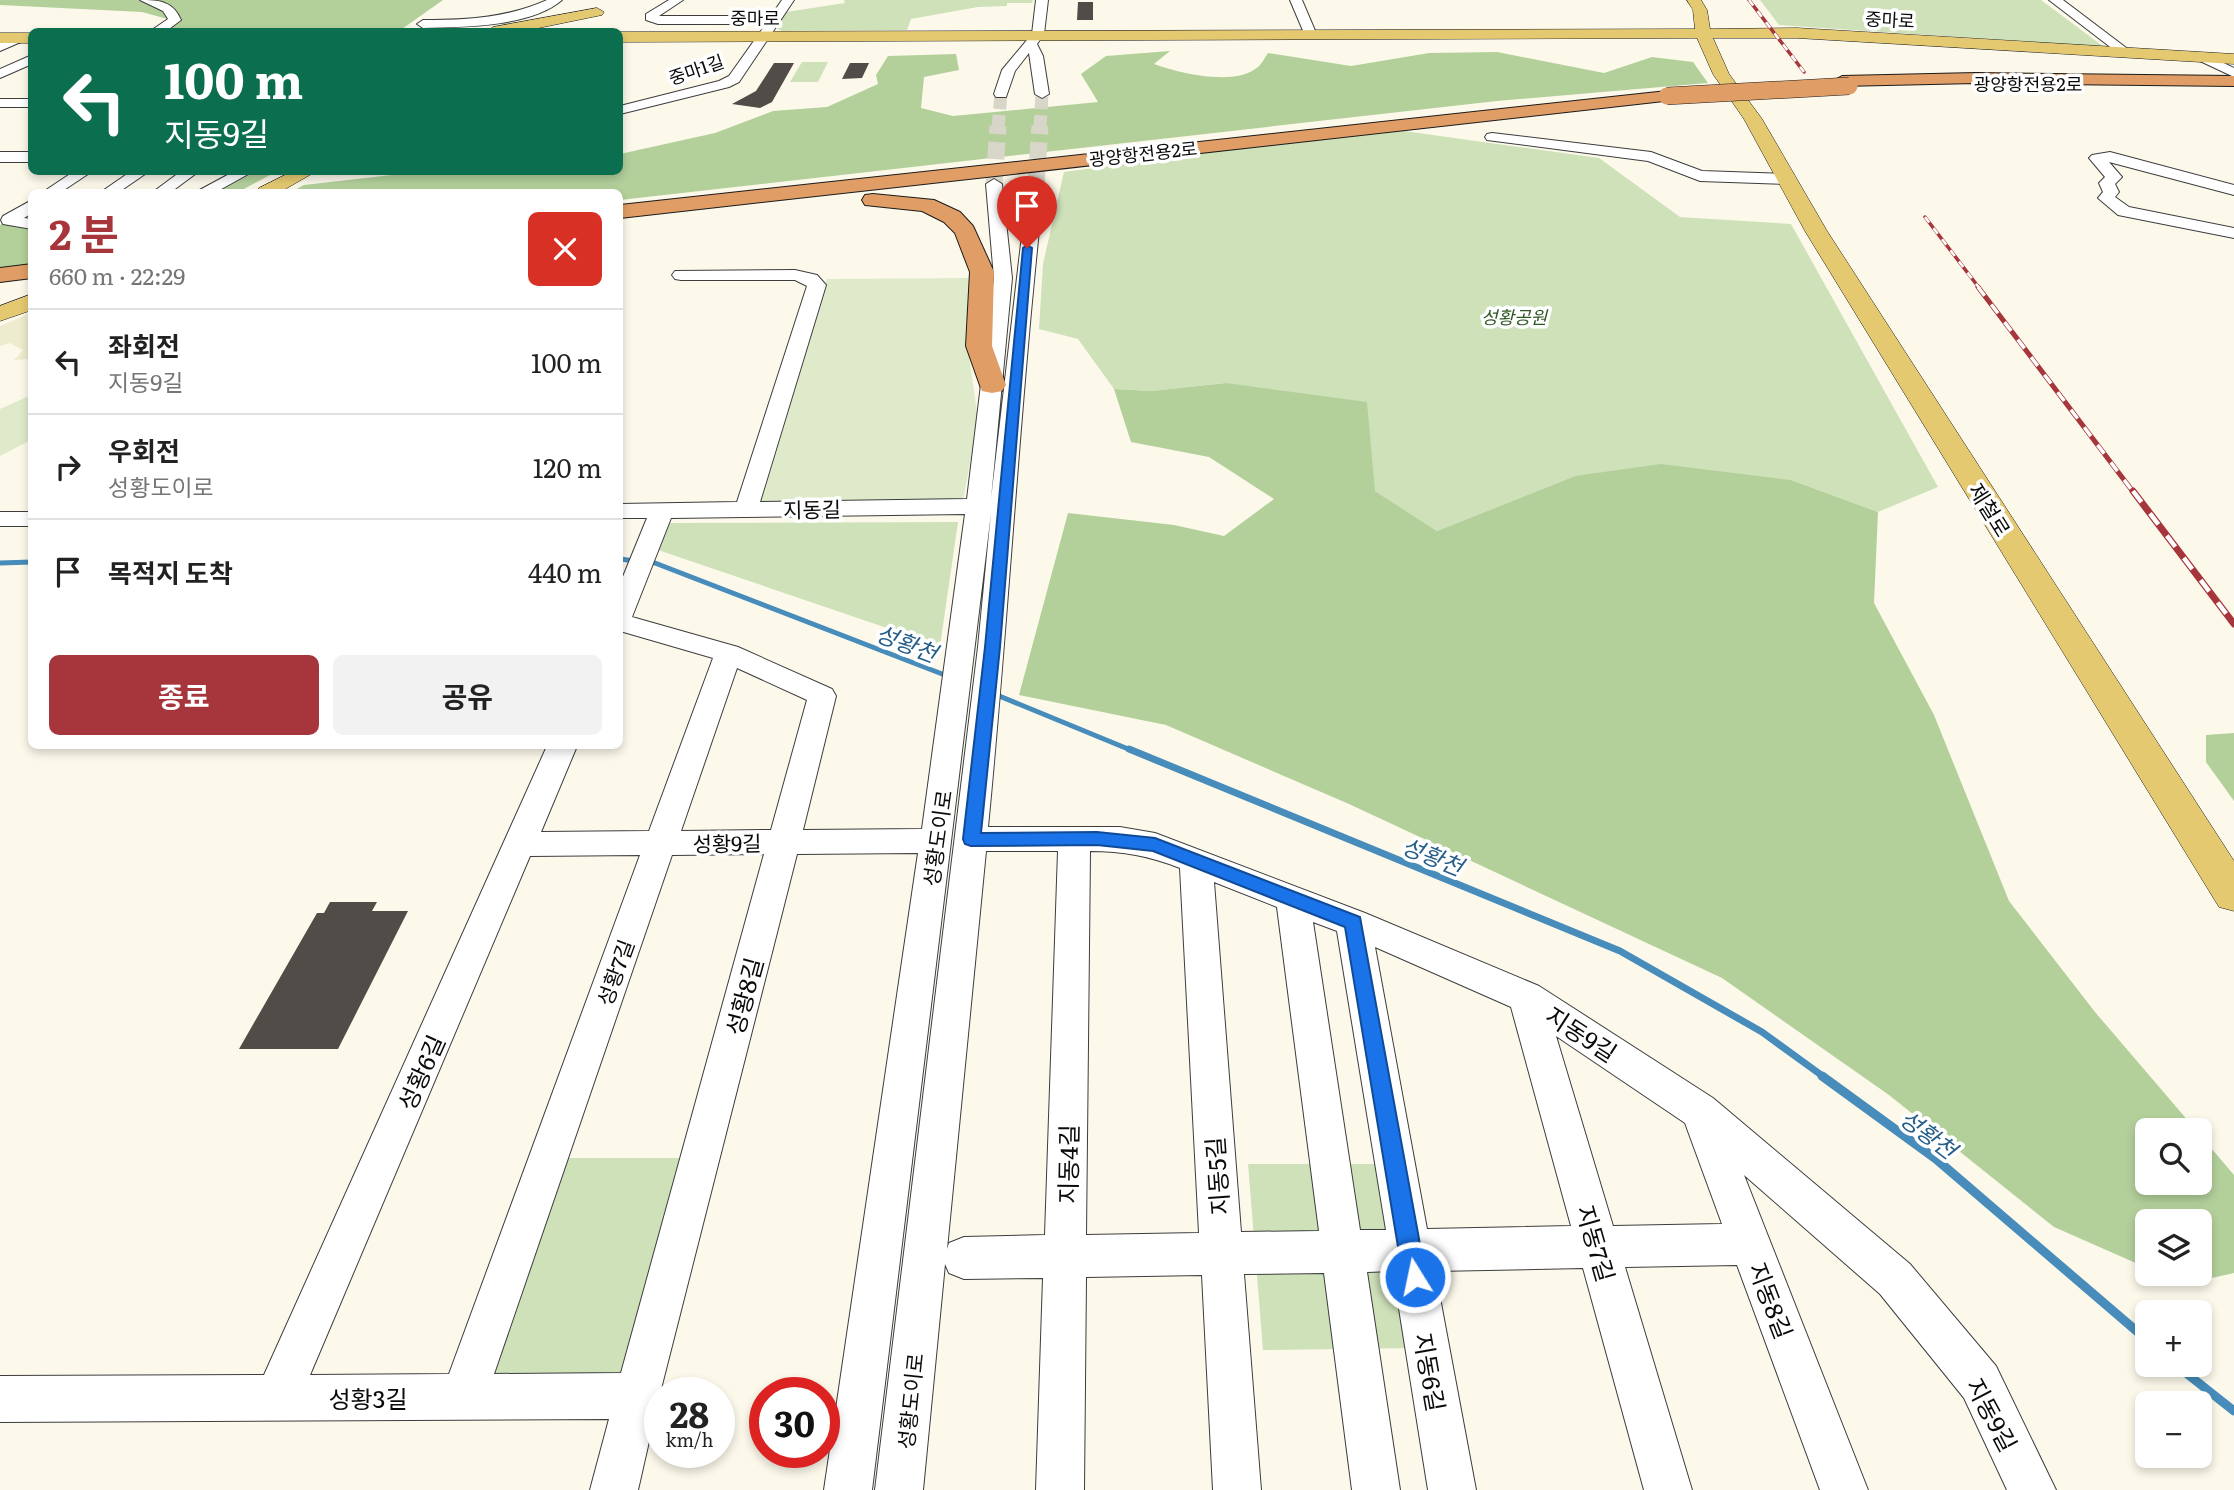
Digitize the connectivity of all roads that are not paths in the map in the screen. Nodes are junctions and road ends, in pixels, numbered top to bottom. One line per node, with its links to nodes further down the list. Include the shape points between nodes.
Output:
1 (146, 0): 15 (street, via 173,12 175,20)
2 (556, 0): 14 (street)
3 (677, 0): 12 (street, via 650,17)
4 (788, 0): 12 (street, 중마1길)
5 (1042, 0): 30 (street)
6 (1296, 0): 20 (street)
7 (2055, 0): 32 (street)
8 (1701, 3): 13 (main road); 22 (main road, via 1678,17); 23 (main road, 제철로)
9 (503, 6): 14 (street)
10 (445, 8): 16 (street)
11 (602, 9): 14 (main road); 17 (main road); 18 (main road, via 602,20)
12 (775, 20): 25 (street, 중마1길)
13 (1730, 26): 23 (main road, 중마로); 31 (main road); 32 (main road, 중마로)
14 (488, 27): 16 (street)
15 (162, 28)
16 (418, 28)
17 (569, 28)
18 (612, 28)
19 (1097, 33): 20 (main road, 중마로); 30 (main road, 중마로); 30 (main road)
20 (1310, 33): 21 (main road, 중마로)
21 (1562, 33): 22 (main road, 중마로); 40 (main road, via 1690,47 1705,54)
22 (1632, 33): 23 (main road, 중마로)
23 (1703, 33): 40 (main road, 제철로)
24 (947, 34): 25 (main road, 중마로); 30 (main road, 중마로); 30 (main road)
25 (765, 36): 28 (main road, 중마로); 49 (street, 중마1길, via 734,79)
26 (0, 38): 27 (main road)
27 (25, 38): 29 (street)
28 (625, 38)
29 (0, 47)
30 (1033, 47): 43 (street, via 1009,70); 44 (street)
31 (1734, 53)
32 (2127, 53): 35 (main road, 중마로)
33 (0, 55): 34 (street)
34 (28, 57)
35 (2204, 58): 37 (main road, 중마로); 38 (street)
36 (28, 59): 39 (street)
37 (2234, 59)
38 (2234, 73)
39 (0, 74)
40 (1721, 74): 51 (main road, 제철로)
41 (1742, 74): 51 (main road, 제철로)
42 (2234, 83): 45 (highway, 광양항전용2로, bridge, via 1845,83)
43 (1001, 94)
44 (1042, 94)
45 (1665, 94): 69 (highway, 광양항전용2로, via 1586,97); 71 (highway, 광양항전용2로)
46 (0, 103): 47 (street)
47 (28, 103)
48 (28, 103): 50 (street)
49 (623, 109)
50 (0, 117)
51 (1753, 119): 60 (main road, 제철로)
52 (1492, 137): 60 (street, via 1651,157 1700,176)
53 (0, 157): 54 (street)
54 (28, 157)
55 (78, 175): 63 (street)
56 (135, 175): 64 (street)
57 (186, 175): 65 (street)
58 (238, 175): 66 (street)
59 (299, 175): 67 (main road)
60 (1784, 180): 99 (main road, 제철로)
61 (994, 184): 82 (street, 성황도이로, via 1003,278)
62 (1036, 184): 84 (street, 성황도이로)
63 (56, 189)
64 (114, 189)
65 (165, 189)
66 (210, 189)
67 (272, 189)
68 (2234, 190): 74 (street, via 2110,157 2097,158 2114,177 2107,183 2111,192 2106,198 2124,211)
69 (623, 206)
70 (28, 208): 73 (street, via 9,220)
71 (623, 214)
72 (623, 214): 82 (highway, via 860,200 926,205 952,217 965,231 982,272 979,346)
73 (28, 223)
74 (2234, 233)
75 (28, 272): 76 (highway)
76 (0, 275)
77 (681, 275): 85 (street, via 796,275 817,285)
78 (28, 278): 79 (highway)
79 (0, 281)
80 (28, 303): 81 (main road)
81 (0, 314)
82 (992, 384): 83 (street, 성황도이로)
83 (978, 505): 84 (street, 지동길); 85 (street, 지동길); 91 (street, 성황도이로, via 964,636)
84 (1004, 507): 91 (street, 성황도이로, via 992,647)
85 (746, 510): 87 (street, 지동길)
86 (623, 512): 87 (street, 지동길)
87 (658, 519): 88 (street)
88 (623, 607)
89 (623, 616): 90 (street)
90 (728, 653): 95 (street, 성황8길, via 822,696); 96 (street, 성황7길)
91 (969, 712): 94 (street, 성황도이로)
92 (561, 749): 97 (street, 성황6길)
93 (1074, 838): 94 (street, 지동9길); 98 (street, 지동9길, via 1155,845); 109 (street, 지동4길)
94 (954, 840): 95 (street, 성황9길); 116 (street, 성황도이로); 117 (street, 성황도이로)
95 (784, 842): 96 (street, 성황9길); 111 (street, 성황8길)
96 (660, 843): 97 (street, 성황9길); 112 (street, 성황7길)
97 (519, 844): 113 (street, 성황6길)
98 (1196, 861): 100 (street, 지동9길); 108 (street, 지동5길)
99 (2234, 895)
100 (1293, 899): 101 (street, 지동9길); 107 (street)
101 (1353, 923): 102 (street, 지동9길); 106 (street, 지동6길)
102 (1526, 997): 103 (street, 지동9길); 105 (street, 지동7길)
103 (1699, 1111): 104 (street, 지동8길); 124 (street, 지동9길, via 1895,1279 1980,1382)
104 (1750, 1244): 105 (street); 123 (street, 지동8길)
105 (1598, 1247): 106 (street); 122 (street, 지동7길)
106 (1410, 1250): 107 (street); 121 (street, 지동6길)
107 (1343, 1252): 108 (street); 120 (street)
108 (1222, 1254): 109 (street); 119 (street, 지동5길)
109 (1065, 1256): 110 (street); 118 (street, 지동4길)
110 (964, 1258)
111 (638, 1396): 112 (street, 성황3길); 115 (street)
112 (463, 1397): 113 (street, 성황3길)
113 (277, 1398): 114 (street, 성황3길)
114 (0, 1399)
115 (614, 1490)
116 (848, 1490)
117 (900, 1490)
118 (1060, 1490)
119 (1237, 1490)
120 (1376, 1490)
121 (1452, 1490)
122 (1668, 1490)
123 (1844, 1490)
124 (2032, 1490)

